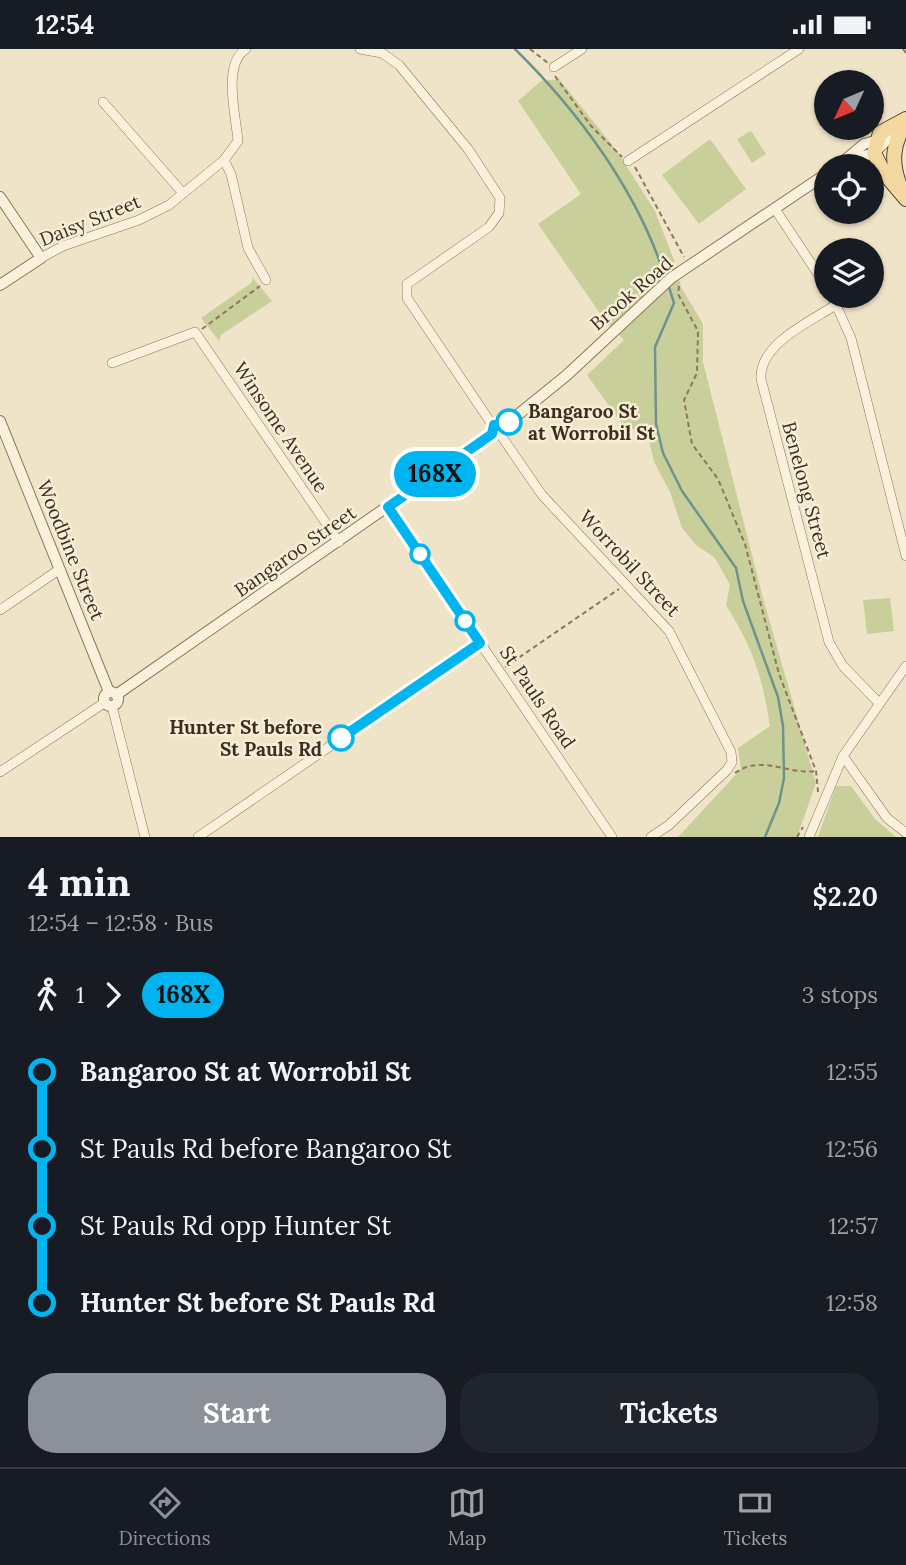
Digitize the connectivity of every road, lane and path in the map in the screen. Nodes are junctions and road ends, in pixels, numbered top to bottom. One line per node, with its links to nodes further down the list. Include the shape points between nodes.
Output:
1 (246, 49): 14 (street, via 235,60 233,78 238,141)
2 (360, 49): 32 (street, Worrobil Street, via 382,53 399,65 498,193 500,208 493,223 407,284 407,298)
3 (530, 49): 8 (path)
4 (582, 49): 8 (street)
5 (799, 49): 15 (street)
6 (903, 49): 7 (path)
7 (906, 53)
8 (554, 67): 15 (path, via 554,75 591,126)
9 (103, 102): 17 (street)
10 (904, 124): 11 (main road, via 883,131); 13 (main road)
11 (877, 146): 12 (street); 13 (main road); 19 (main road, via 884,173)
12 (861, 154)
13 (893, 159): 19 (main road)
14 (224, 160): 17 (street, Daisy Street); 24 (street, via 248,248)
15 (628, 162): 22 (path, via 636,168)
16 (814, 182): 20 (street, Brook Road)
17 (182, 192): 21 (street, Daisy Street, via 169,205 139,220)
18 (0, 197): 21 (street)
19 (905, 198)
20 (775, 209): 22 (street, Brook Road); 23 (street)
21 (41, 258): 26 (street, Daisy Street)
22 (689, 265): 25 (street, Brook Road)
23 (814, 268)
24 (266, 280): 29 (path, via 245,300)
25 (675, 280): 32 (street, Brook Road, via 660,287 567,375); 47 (path, via 698,331 696,373 684,400 692,444 718,479 745,544 779,674)
26 (0, 285)
27 (825, 308): 44 (street, Benelong Street, via 768,353 761,365 761,379 829,642 843,666)
28 (838, 308): 36 (street, via 850,338)
29 (195, 332): 30 (street); 35 (street, Winsome Avenue)
30 (112, 363)
31 (0, 421): 33 (street, Woodbine Street)
32 (498, 431): 34 (street, Bangaroo Street); 38 (street, Worrobil Street, via 542,495)
33 (5, 447): 37 (street, Woodbine Street)
34 (388, 507): 35 (street, Bangaroo Street); 40 (street, St Pauls Road)
35 (338, 542): 43 (street, Bangaroo Street)
36 (906, 556)
37 (60, 569): 39 (street); 43 (street, Woodbine Street)
38 (626, 585): 42 (path); 56 (street, Worrobil Street, via 669,631 732,762)
39 (0, 610)
40 (480, 643): 42 (street, St Pauls Road); 54 (street)
41 (906, 666): 44 (street)
42 (500, 671): 55 (street, St Pauls Road)
43 (113, 693): 45 (street, via 104,695)
44 (878, 702): 46 (street)
45 (108, 704): 48 (street); 53 (street)
46 (843, 756): 52 (street, via 887,818); 58 (street)
47 (816, 771): 49 (path, via 800,773 769,763); 50 (path)
48 (0, 772)
49 (735, 773)
50 (819, 800)
51 (804, 825): 57 (path)
52 (906, 833)
53 (145, 837)
54 (198, 837)
55 (612, 837)
56 (651, 837)
57 (797, 837)
58 (809, 837)

